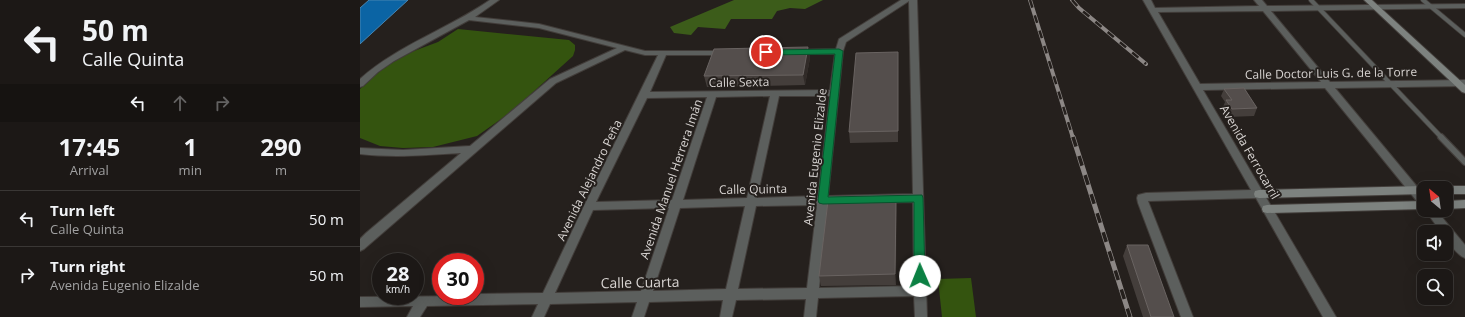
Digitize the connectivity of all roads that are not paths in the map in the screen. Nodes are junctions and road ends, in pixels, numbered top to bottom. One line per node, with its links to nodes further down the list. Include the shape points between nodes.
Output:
1 (495, 0): 15 (street)
2 (906, 0): 18 (street, via 842,41)
3 (913, 0): 40 (street)
4 (1147, 0): 14 (street, Avenida Ferrocarril)
5 (1258, 0): 12 (street)
6 (1311, 0): 13 (lane)
7 (1368, 0): 11 (street)
8 (1423, 0): 9 (lane)
9 (1431, 6): 10 (street); 11 (street); 16 (lane)
10 (1465, 6)
11 (1376, 7): 13 (street); 22 (street)
12 (1265, 8): 13 (street); 14 (street); 25 (street)
13 (1318, 8): 24 (lane)
14 (1152, 10): 26 (street, Avenida Ferrocarril)
15 (468, 18): 17 (street, via 539,26); 23 (street, via 400,53)
16 (1465, 35)
17 (622, 49): 21 (street); 32 (street, via 553,81)
18 (839, 51): 19 (street); 29 (street, Avenida Eugenio Elizalde)
19 (786, 52)
20 (732, 53): 21 (street)
21 (663, 54): 31 (street, Avenida Alejandro Peña)
22 (1461, 83): 24 (street, Calle Doctor Luis G. de la Torre); 27 (street)
23 (360, 84)
24 (1390, 84): 25 (street, Calle Doctor Luis G. de la Torre); 34 (lane)
25 (1327, 85): 26 (street, Calle Doctor Luis G. de la Torre); 35 (street)
26 (1197, 87): 39 (street, Avenida Ferrocarril)
27 (1465, 90)
28 (775, 93): 29 (street, Calle Sexta); 30 (street, Calle Sexta); 42 (street)
29 (835, 93): 41 (street, Avenida Eugenio Elizalde)
30 (713, 94): 31 (street, Calle Sexta); 43 (street, Avenida Manuel Herrera Imán)
31 (644, 95): 47 (street, Avenida Alejandro Peña)
32 (474, 148): 33 (street, via 404,153); 50 (street)
33 (360, 151)
34 (1465, 162)
35 (1417, 188)
36 (1417, 190): 39 (street)
37 (1453, 190): 38 (street)
38 (1465, 190)
39 (1259, 194): 48 (street, Avenida Ferrocarril); 67 (street, via 1142,198)
40 (919, 198): 41 (street, Calle Quinta); 52 (street)
41 (823, 200): 42 (street, Calle Quinta); 53 (street, Avenida Eugenio Elizalde)
42 (751, 202): 43 (street, Calle Quinta); 54 (street)
43 (676, 204): 47 (street, Calle Quinta); 55 (street, Avenida Manuel Herrera Imán)
44 (1417, 204): 48 (street)
45 (1465, 204): 46 (street)
46 (1453, 205)
47 (589, 206): 56 (street, Avenida Alejandro Peña)
48 (1267, 209): 68 (street, Avenida Ferrocarril)
49 (1436, 217): 51 (street)
50 (360, 246)
51 (1465, 253)
52 (920, 291): 53 (street, Calle Cuarta); 66 (street)
53 (813, 293): 54 (street, Calle Cuarta); 65 (street, Avenida Eugenio Elizalde)
54 (731, 295): 55 (street, Calle Cuarta); 64 (street)
55 (645, 297): 56 (street, Calle Cuarta); 63 (street, Avenida Manuel Herrera Imán)
56 (546, 299): 57 (street, Calle Cuarta); 62 (street, Avenida Alejandro Peña)
57 (424, 301)
58 (360, 302): 59 (street, Calle Cuarta)
59 (372, 302)
60 (420, 305): 61 (street)
61 (413, 317)
62 (538, 317)
63 (638, 317)
64 (726, 317)
65 (810, 317)
66 (922, 317)
67 (1187, 317)
68 (1330, 317)

